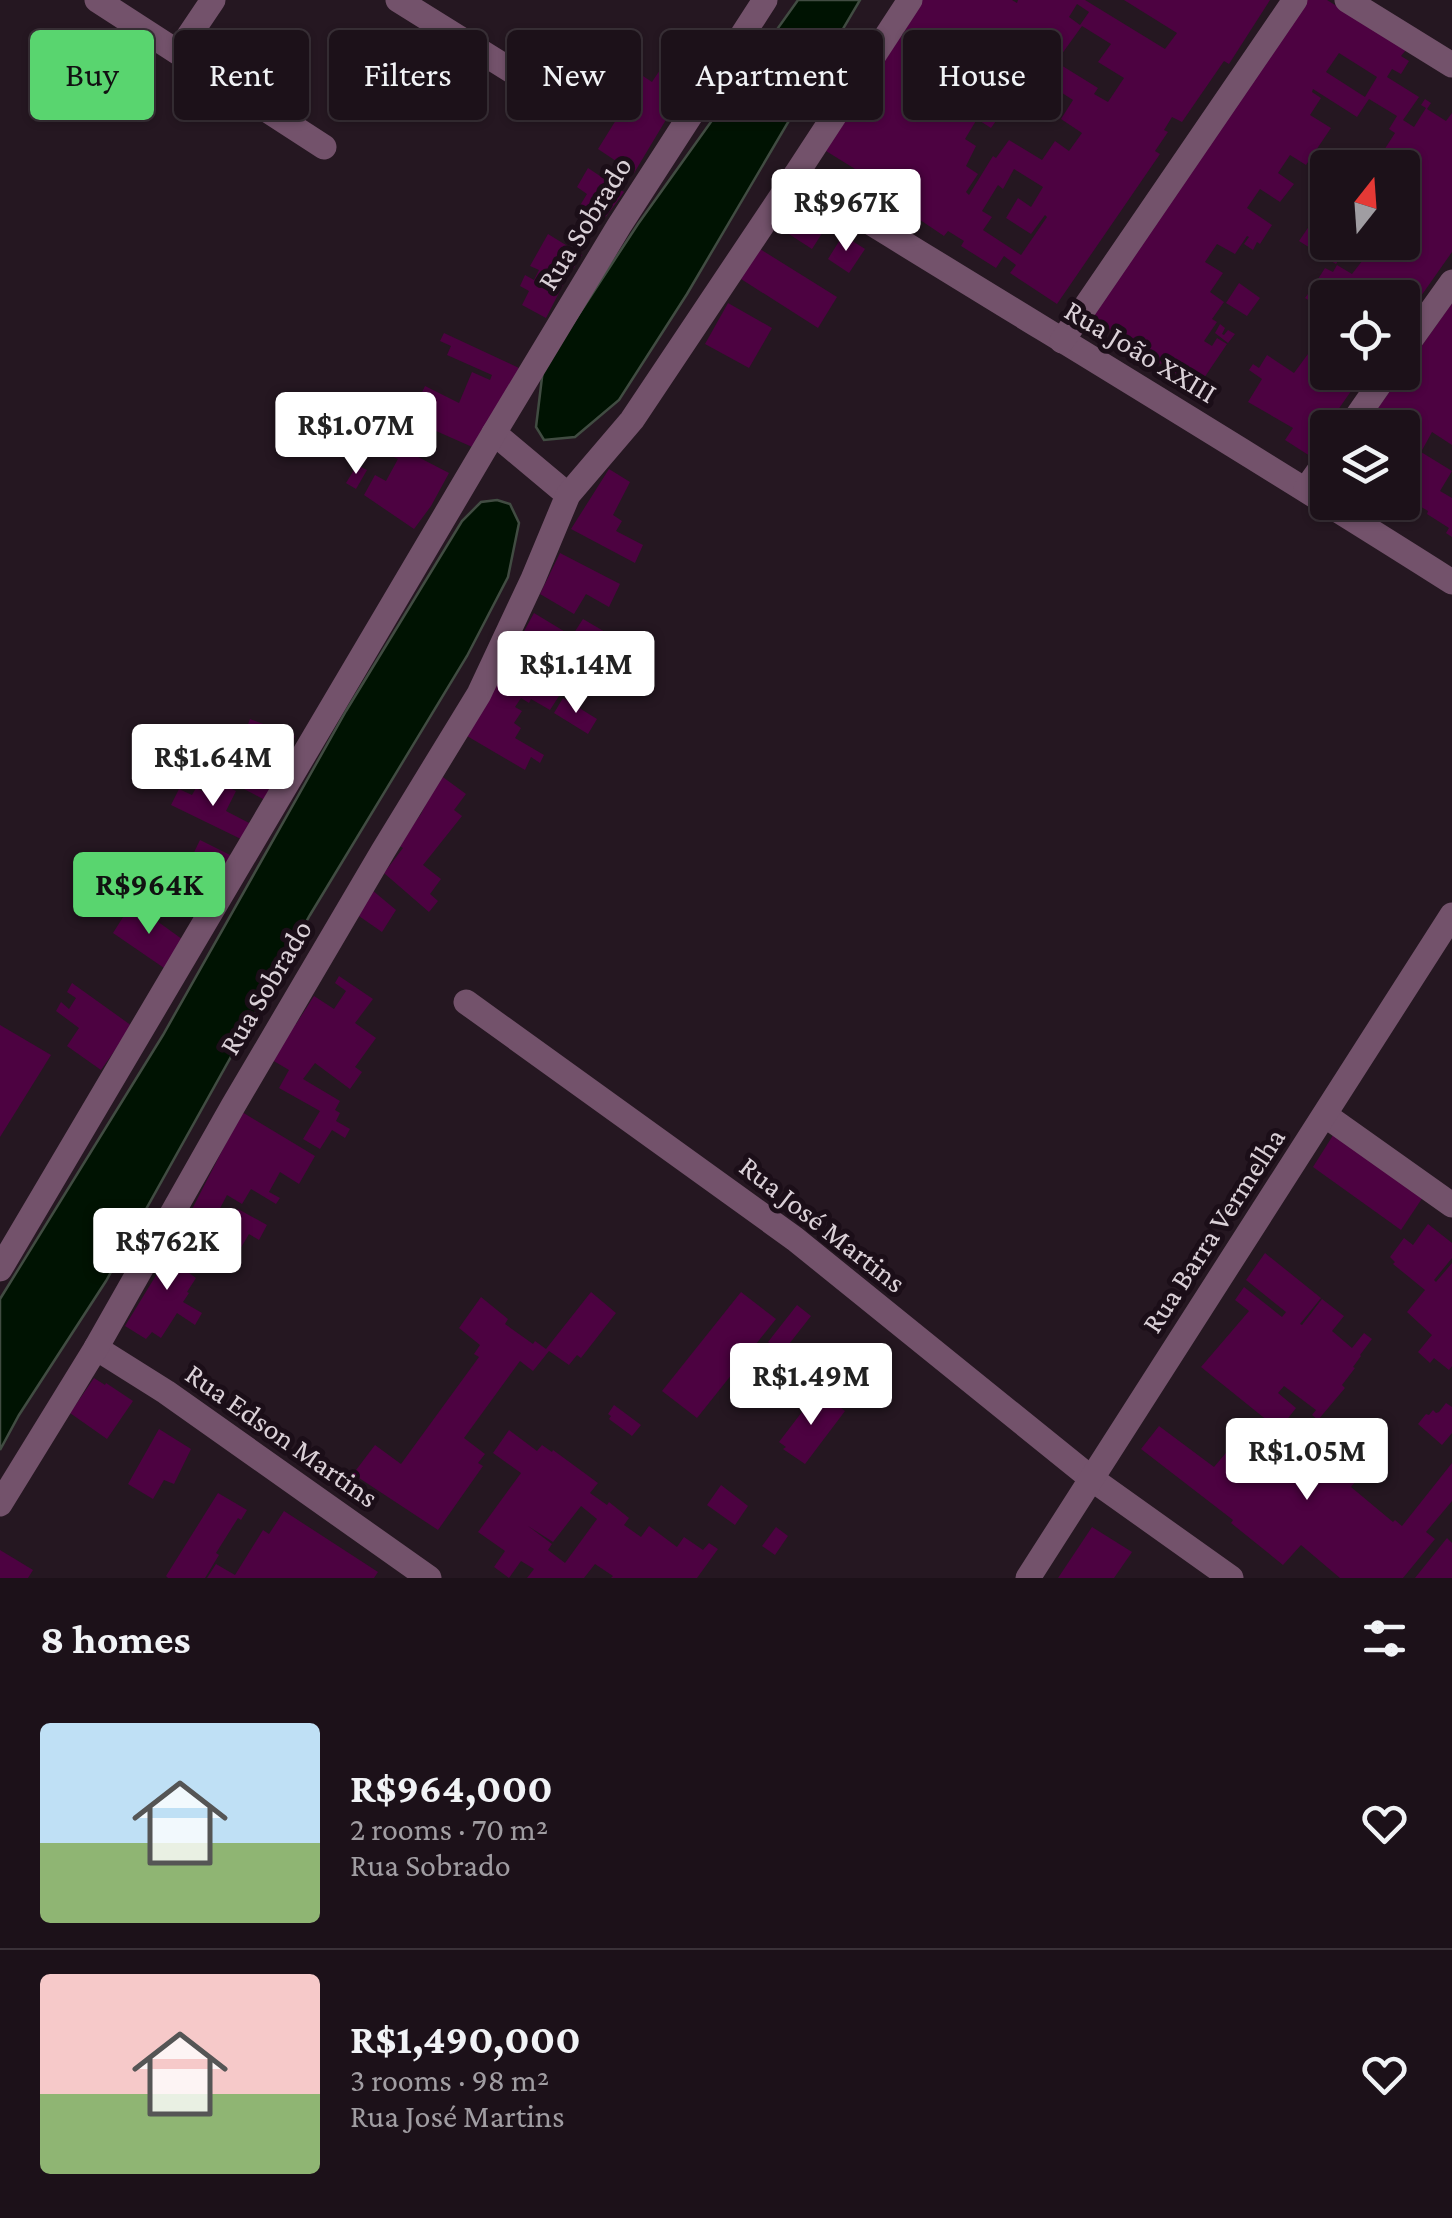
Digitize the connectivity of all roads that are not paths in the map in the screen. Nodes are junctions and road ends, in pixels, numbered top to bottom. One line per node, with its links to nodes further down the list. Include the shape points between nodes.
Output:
1 (97, 0): 9 (street)
2 (213, 0): 8 (street)
3 (398, 0): 11 (street)
4 (766, 0): 18 (street, Rua Sobrado)
5 (910, 0): 14 (street, Rua Sobrado)
6 (1295, 0): 17 (street)
7 (1347, 0): 10 (street)
8 (193, 30)
9 (174, 49)
10 (1452, 64)
11 (507, 68)
12 (284, 120): 13 (street)
13 (324, 146)
14 (796, 176): 17 (street, Rua João XXIII); 21 (street, Rua Sobrado, via 632,420)
15 (1452, 282): 16 (street)
16 (1420, 327)
17 (1062, 342): 20 (street, Rua João XXIII)
18 (494, 433): 21 (street); 27 (street, Rua Sobrado)
19 (1310, 483): 20 (street)
20 (1306, 489): 22 (street, Rua João XXIII)
21 (568, 495): 28 (street, Rua Sobrado, via 480,694)
22 (1452, 582)
23 (1452, 916): 25 (street, Rua Barra Vermelha)
24 (466, 1002): 29 (street, Rua José Martins, via 794,1239)
25 (1325, 1115): 26 (street); 29 (street, Rua Barra Vermelha)
26 (1452, 1206)
27 (0, 1269)
28 (96, 1348): 30 (street, Rua Sobrado); 31 (street, Rua Edson Martins)
29 (1092, 1479): 32 (street, Rua Barra Vermelha); 33 (street, Rua José Martins)
30 (0, 1504)
31 (429, 1578)
32 (1028, 1578)
33 (1231, 1578)

